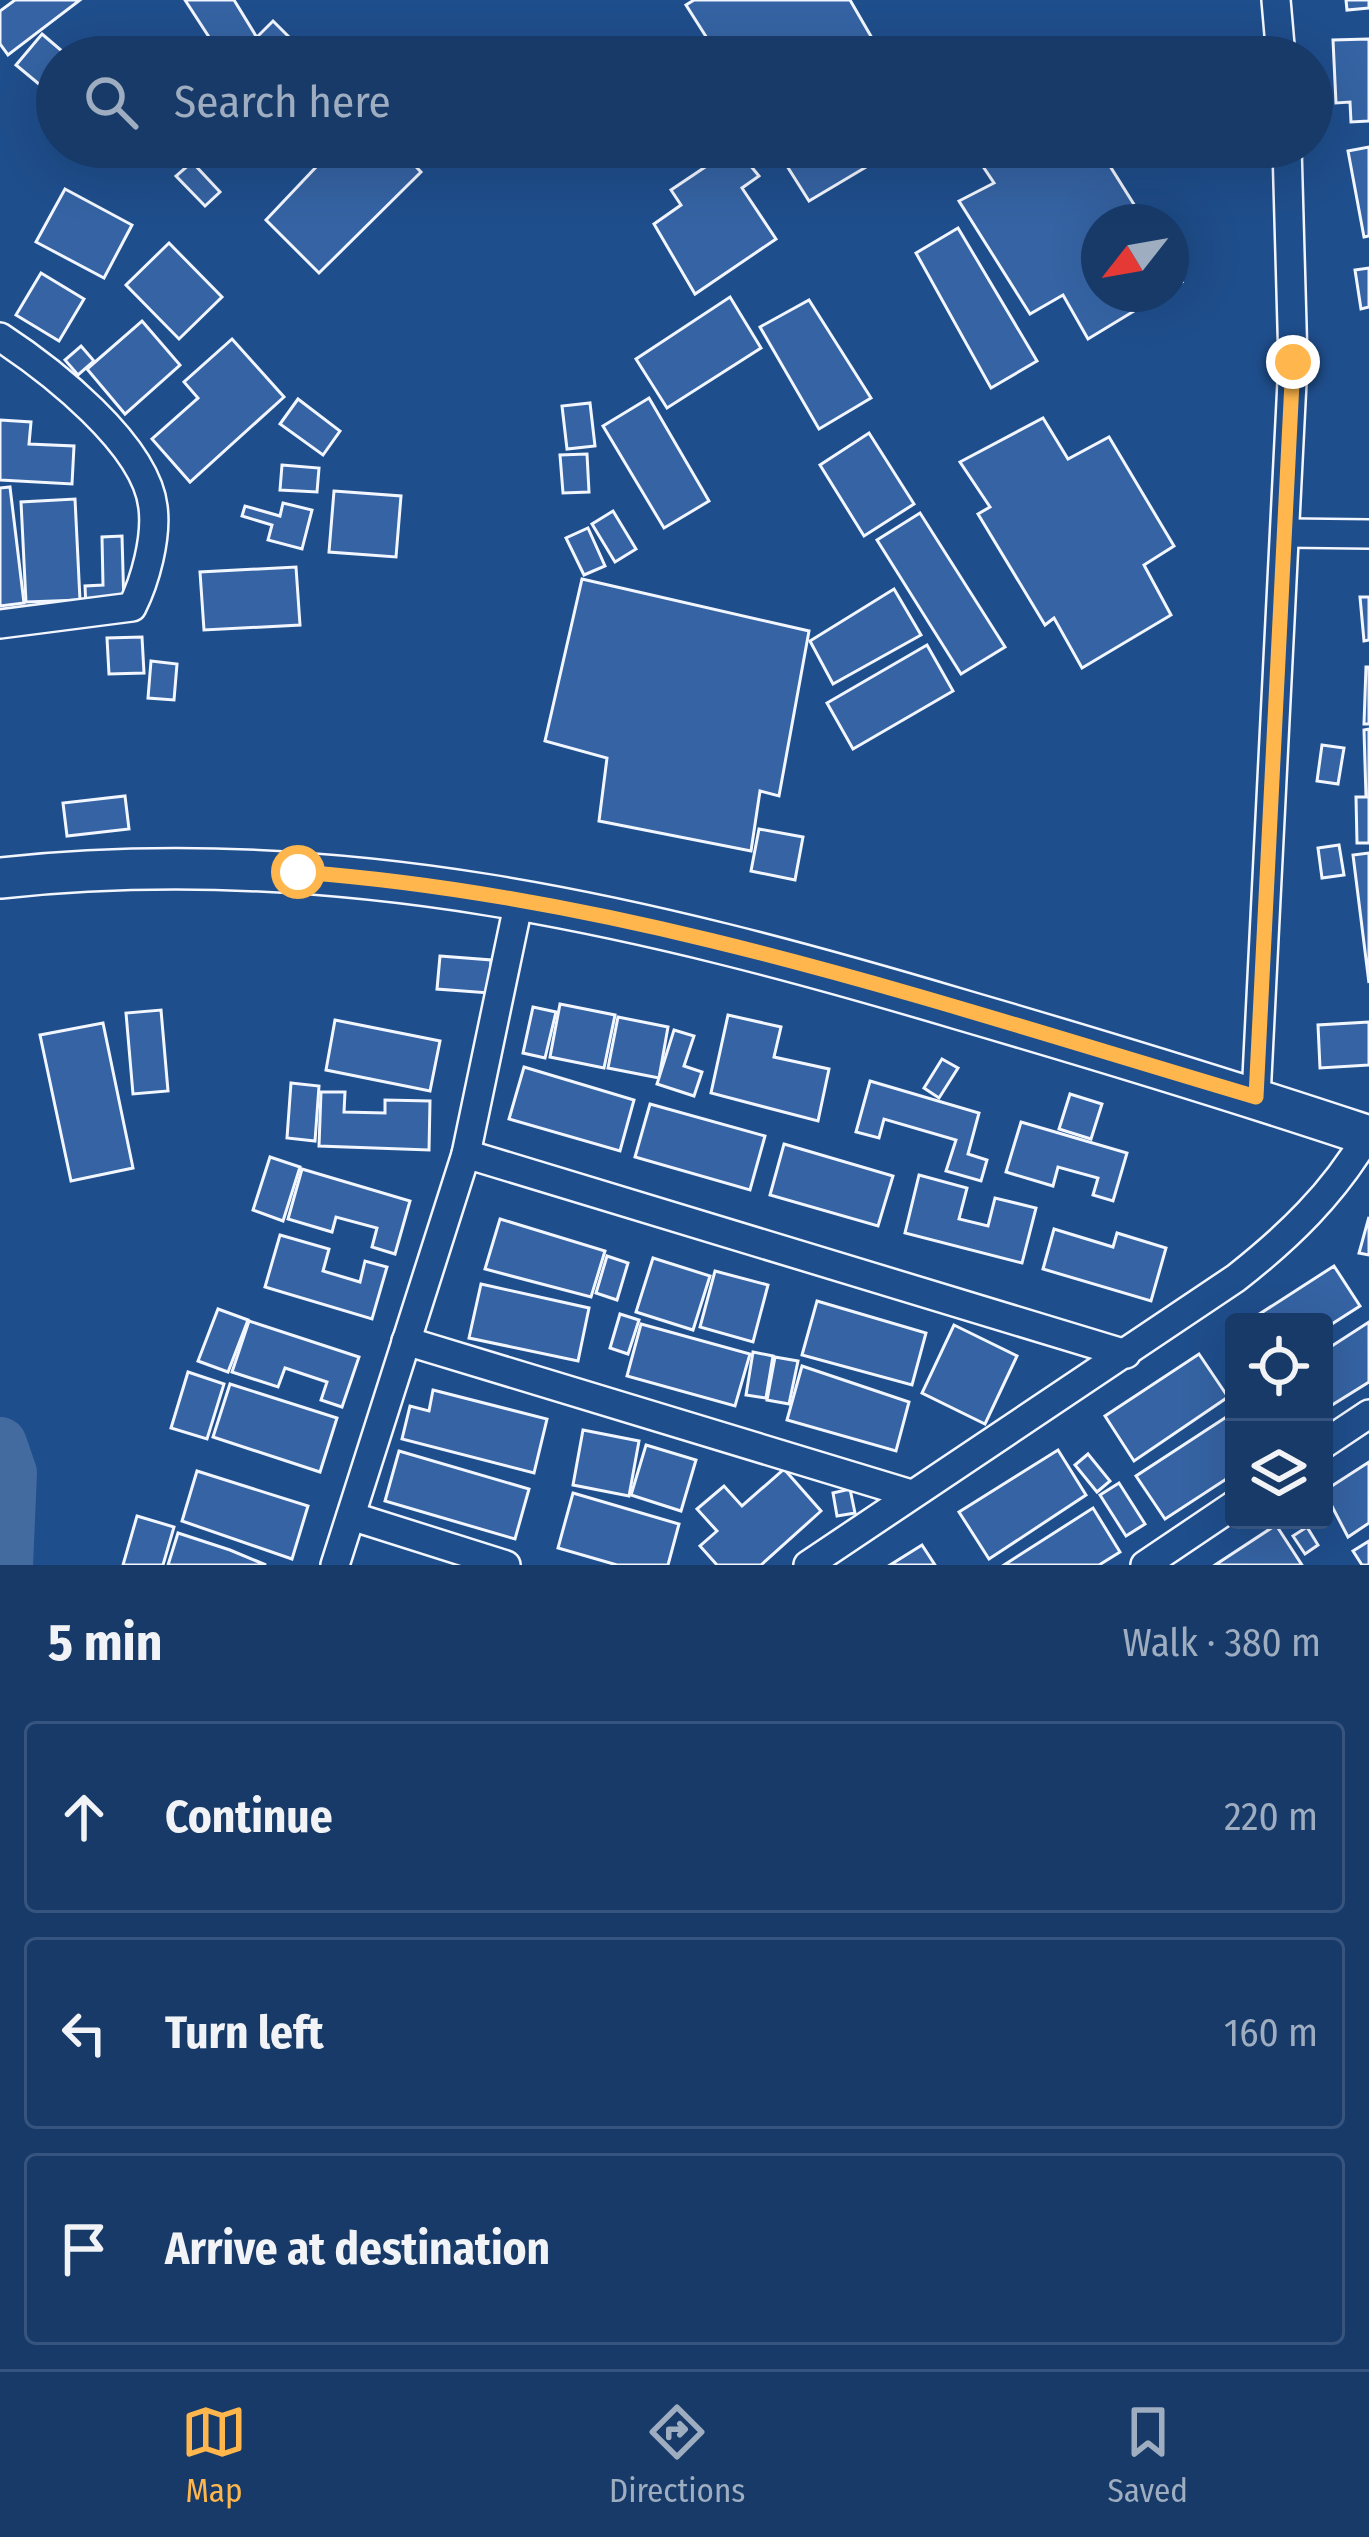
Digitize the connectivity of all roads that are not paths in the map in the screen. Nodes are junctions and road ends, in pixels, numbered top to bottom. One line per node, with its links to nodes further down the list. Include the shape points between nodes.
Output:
1 (1276, 0): 2 (street)
2 (1279, 36)
3 (1288, 168): 5 (street)
4 (0, 337): 7 (street, via 88,406 125,451 153,506 132,607)
5 (1287, 533): 6 (street); 10 (street)
6 (1369, 534)
7 (0, 624)
8 (0, 878): 9 (street, via 298,872)
9 (520, 896): 10 (street, via 777,955); 12 (street)
10 (1256, 1097): 11 (street)
11 (1368, 1136): 14 (street, via 1290,1235)
12 (466, 1154): 13 (street); 14 (street)
13 (406, 1341): 17 (street); 19 (street)
14 (1126, 1354): 17 (street)
15 (1369, 1414): 16 (street)
16 (1333, 1438)
17 (911, 1494): 22 (street)
18 (1225, 1511): 23 (street)
19 (351, 1516): 20 (street); 21 (street)
20 (335, 1565)
21 (506, 1565)
22 (808, 1565)
23 (1145, 1565)

